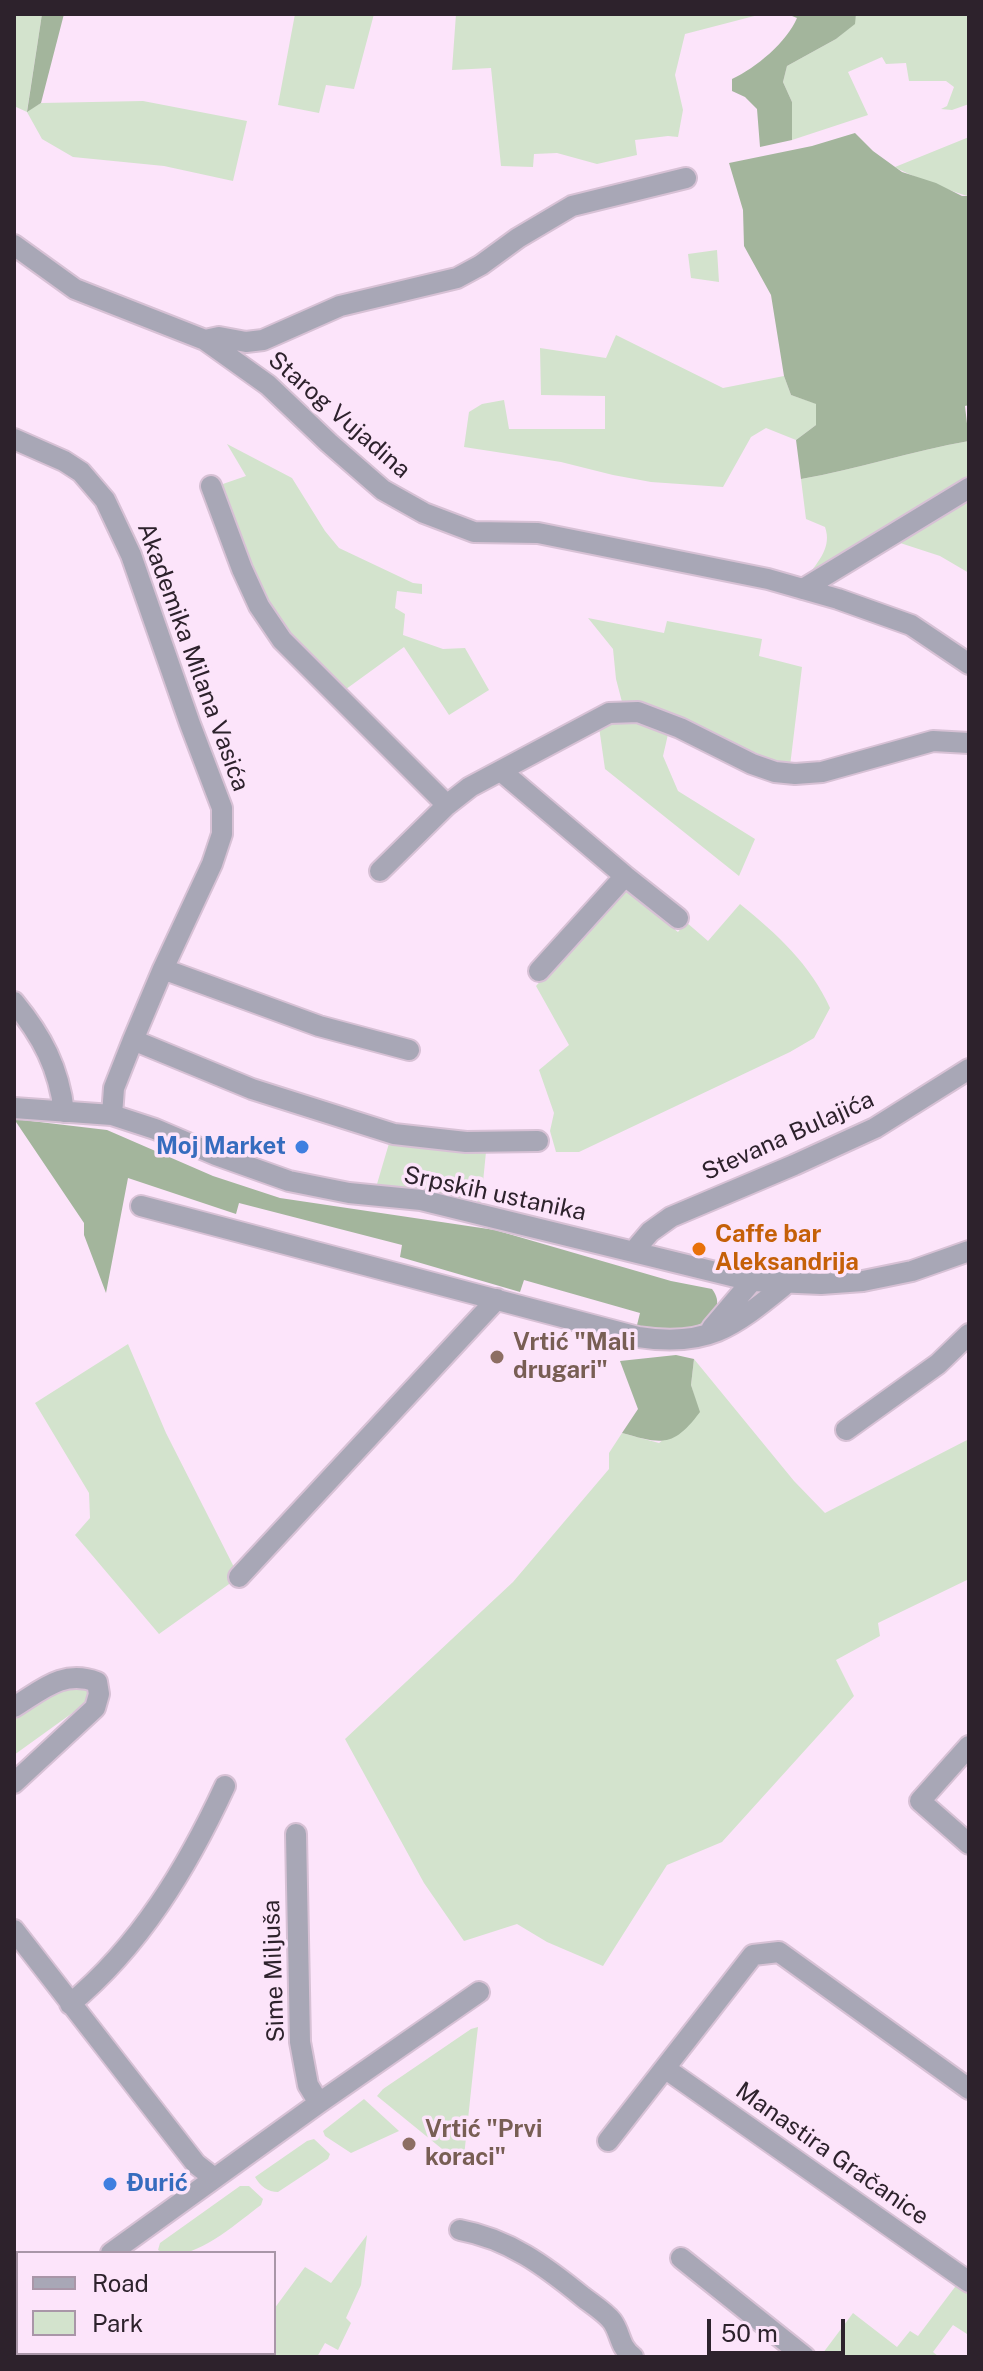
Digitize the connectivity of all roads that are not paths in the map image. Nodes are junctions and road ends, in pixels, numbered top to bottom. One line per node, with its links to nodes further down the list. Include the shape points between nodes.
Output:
1 (686, 178): 3 (street, via 572,206 457,278 340,306 263,340)
2 (14, 245): 3 (street, Starog Vujadina, via 75,289)
3 (205, 340): 7 (street, Starog Vujadina, via 268,385 383,490 424,513 474,532 538,533)
4 (14, 439): 15 (street, Akademika Milana Vasića, via 81,472 105,500 131,555 222,808 222,834 212,864)
5 (211, 486): 11 (street, via 259,606 282,640)
6 (969, 488): 7 (street)
7 (803, 589): 8 (street, Starog Vujadina, via 911,625)
8 (969, 664)
9 (969, 743): 10 (street, via 933,741 822,772 795,774 752,764 670,724 623,711 609,713)
10 (501, 771): 11 (street); 13 (street)
11 (447, 805): 12 (street)
12 (380, 871)
13 (625, 876): 14 (street); 16 (street)
14 (678, 918)
15 (163, 969): 18 (street, Akademika Milana Vasića); 19 (street, via 319,1026)
16 (539, 971)
17 (14, 1002): 22 (street, via 56,1068)
18 (133, 1040): 23 (street, Akademika Milana Vasića, via 114,1088); 24 (street, via 252,1089 394,1134 466,1142)
19 (409, 1050)
20 (969, 1069): 27 (street, Stevana Bulajića, via 875,1128 671,1217)
21 (14, 1108): 22 (street, Srpskih ustanika)
22 (64, 1112): 23 (street, Srpskih ustanika)
23 (112, 1115): 27 (street, Srpskih ustanika, via 289,1181 421,1200)
24 (538, 1141)
25 (141, 1206): 30 (street)
26 (969, 1251): 29 (street, Srpskih ustanika, via 884,1278)
27 (633, 1252): 28 (street, Srpskih ustanika)
28 (752, 1281): 29 (street, Srpskih ustanika); 32 (street)
29 (786, 1284): 32 (street, via 750,1315)
30 (497, 1299): 32 (street, via 638,1337); 34 (street)
31 (969, 1334): 33 (street, via 938,1364)
32 (704, 1337)
33 (846, 1430)
34 (239, 1577)
35 (14, 1707): 37 (street, via 65,1677 97,1682 95,1708)
36 (969, 1746): 40 (street, via 920,1801)
37 (14, 1783)
38 (225, 1786): 43 (street, via 163,1899 129,1946)
39 (296, 1834): 46 (street, Sime Miljuša, via 300,2042 308,2085)
40 (969, 1844)
41 (14, 1930): 43 (street)
42 (479, 1992): 46 (street)
43 (70, 2004): 48 (street, via 196,2164)
44 (666, 2069): 45 (street, via 753,1955 779,1952); 47 (street); 52 (street, Manastira Gračanice)
45 (969, 2089)
46 (319, 2103): 48 (street)
47 (608, 2141)
48 (214, 2178): 50 (street)
49 (460, 2230): 53 (street, via 513,2246 556,2276 612,2321 619,2342)
50 (114, 2251)
51 (681, 2258): 54 (street)
52 (969, 2282)
53 (633, 2357)
54 (805, 2357)

